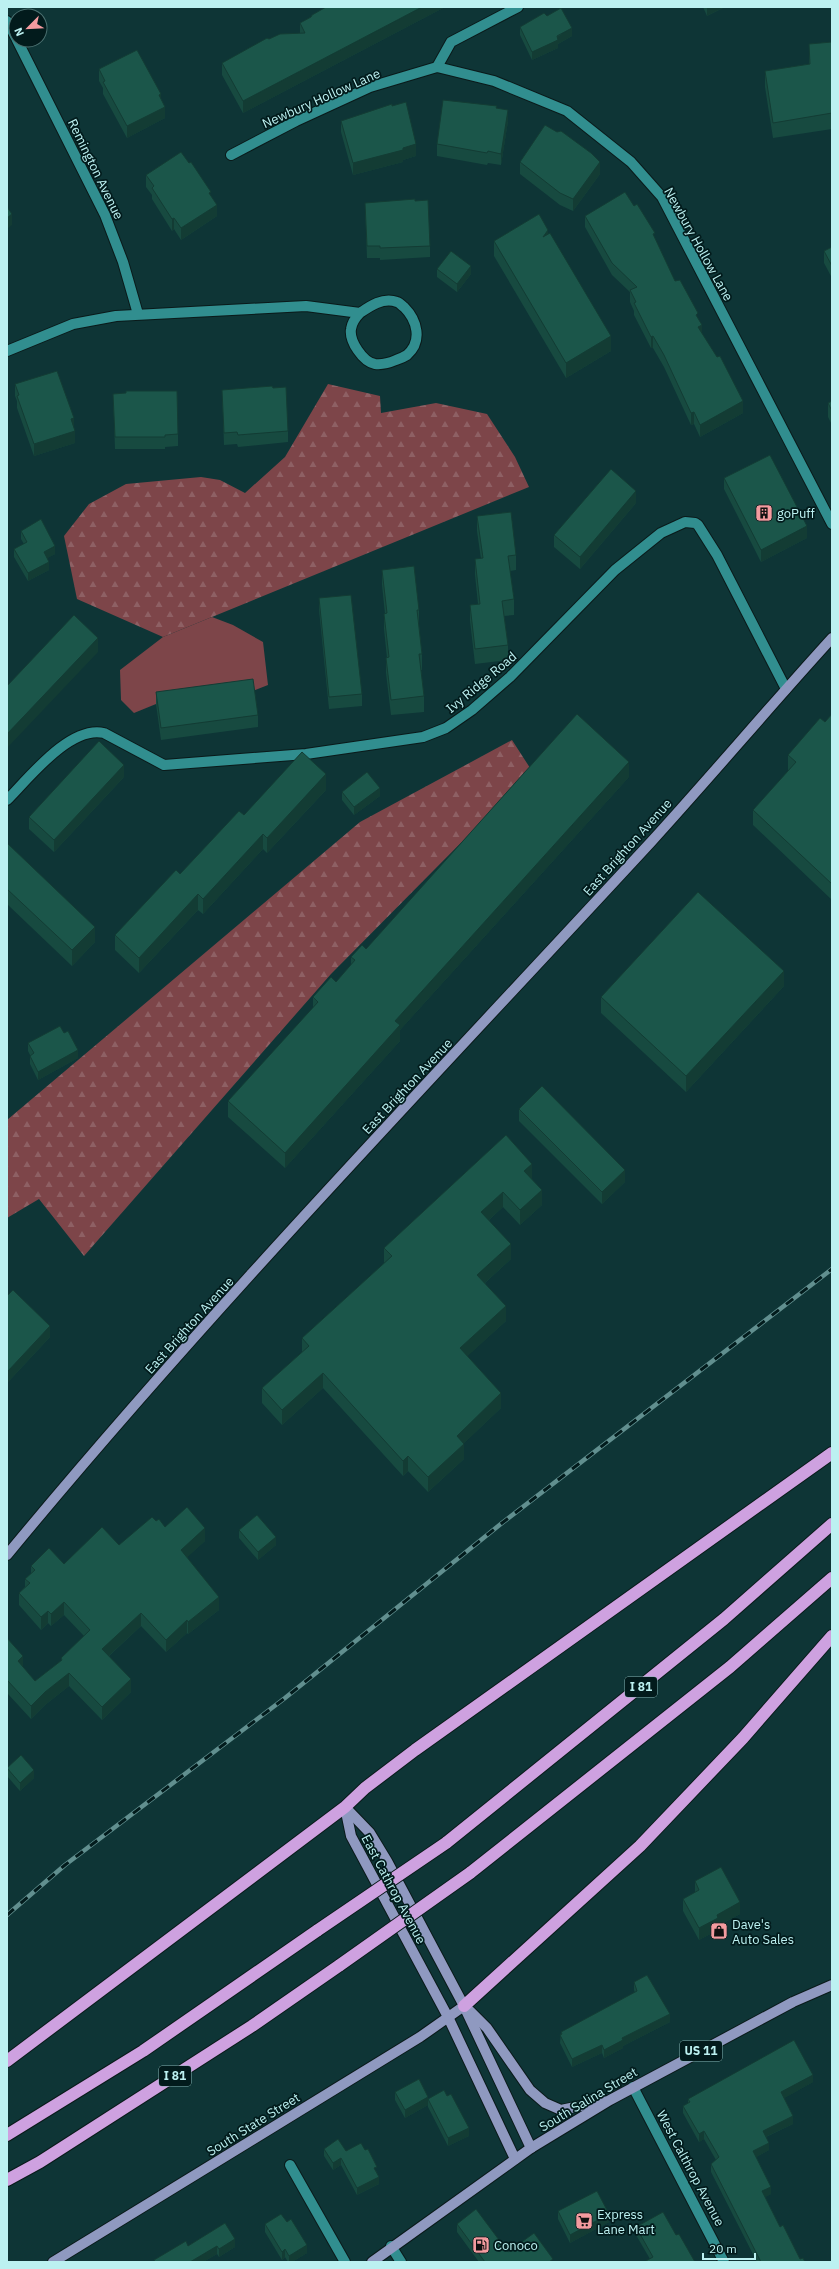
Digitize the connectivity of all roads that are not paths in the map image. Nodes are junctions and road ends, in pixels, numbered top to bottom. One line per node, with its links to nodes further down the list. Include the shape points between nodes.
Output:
1 (518, 7): 3 (street, via 451,42)
2 (21, 48): 6 (street, Remington Avenue, via 105,216 123,262)
3 (437, 67): 4 (street, Newbury Hollow Lane, via 370,87 296,121); 8 (street, Newbury Hollow Lane, via 494,81 566,111 631,162 662,197)
4 (231, 156)
5 (360, 313): 5 (street, via 384,301 397,302 411,314 417,328 417,341 407,356 387,364 374,364 364,358 354,343 350,329); 6 (street, via 306,306)
6 (138, 314): 7 (street, via 73,324)
7 (7, 351)
8 (832, 524)
9 (832, 638): 10 (main road, East Brighton Avenue)
10 (786, 689): 11 (street, Ivy Ridge Road, via 717,555 698,525 685,522 661,533 615,570 510,677 472,710 446,728 423,737 306,754 164,765 104,733 94,731 65,744); 14 (main road, East Brighton Avenue, via 652,840 255,1270 75,1473)
11 (7, 800)
12 (832, 1452): 17 (highway, via 415,1750 365,1788)
13 (832, 1524): 24 (highway, I 81, bridge, via 681,1654 446,1843 143,2051)
14 (7, 1556)
15 (832, 1578): 28 (highway, I 81, bridge, via 730,1667 470,1873 252,2026 40,2162)
16 (832, 1636): 19 (highway, via 743,1738 640,1846)
17 (345, 1807): 19 (main road, East Cathrop Avenue, via 370,1833 387,1861); 20 (main road, East Cathrop Avenue, via 351,1836); 21 (highway)
18 (832, 1985): 22 (main road, South Salina Street / US 11, via 793,2002)
19 (464, 2006): 20 (main road, South State Street); 23 (main road, via 487,2028 530,2090 545,2103 561,2110); 25 (main road, East Cathrop Avenue)
20 (448, 2017): 26 (main road, East Cathrop Avenue); 30 (main road, South State Street, via 414,2041)
21 (7, 2061)
22 (633, 2087): 23 (main road, South Salina Street / US 11); 34 (street, West Calthrop Avenue)
23 (610, 2100): 25 (main road, South Salina Street / US 11)
24 (7, 2135)
25 (532, 2148): 26 (main road, South Salina Street / US 11)
26 (515, 2159): 29 (main road, South Salina Street / US 11)
27 (290, 2165): 31 (street)
28 (7, 2180)
29 (391, 2246): 32 (main road, South Salina Street / US 11); 33 (street)
30 (53, 2262)
31 (345, 2262)
32 (372, 2262)
33 (401, 2262)
34 (724, 2262)

